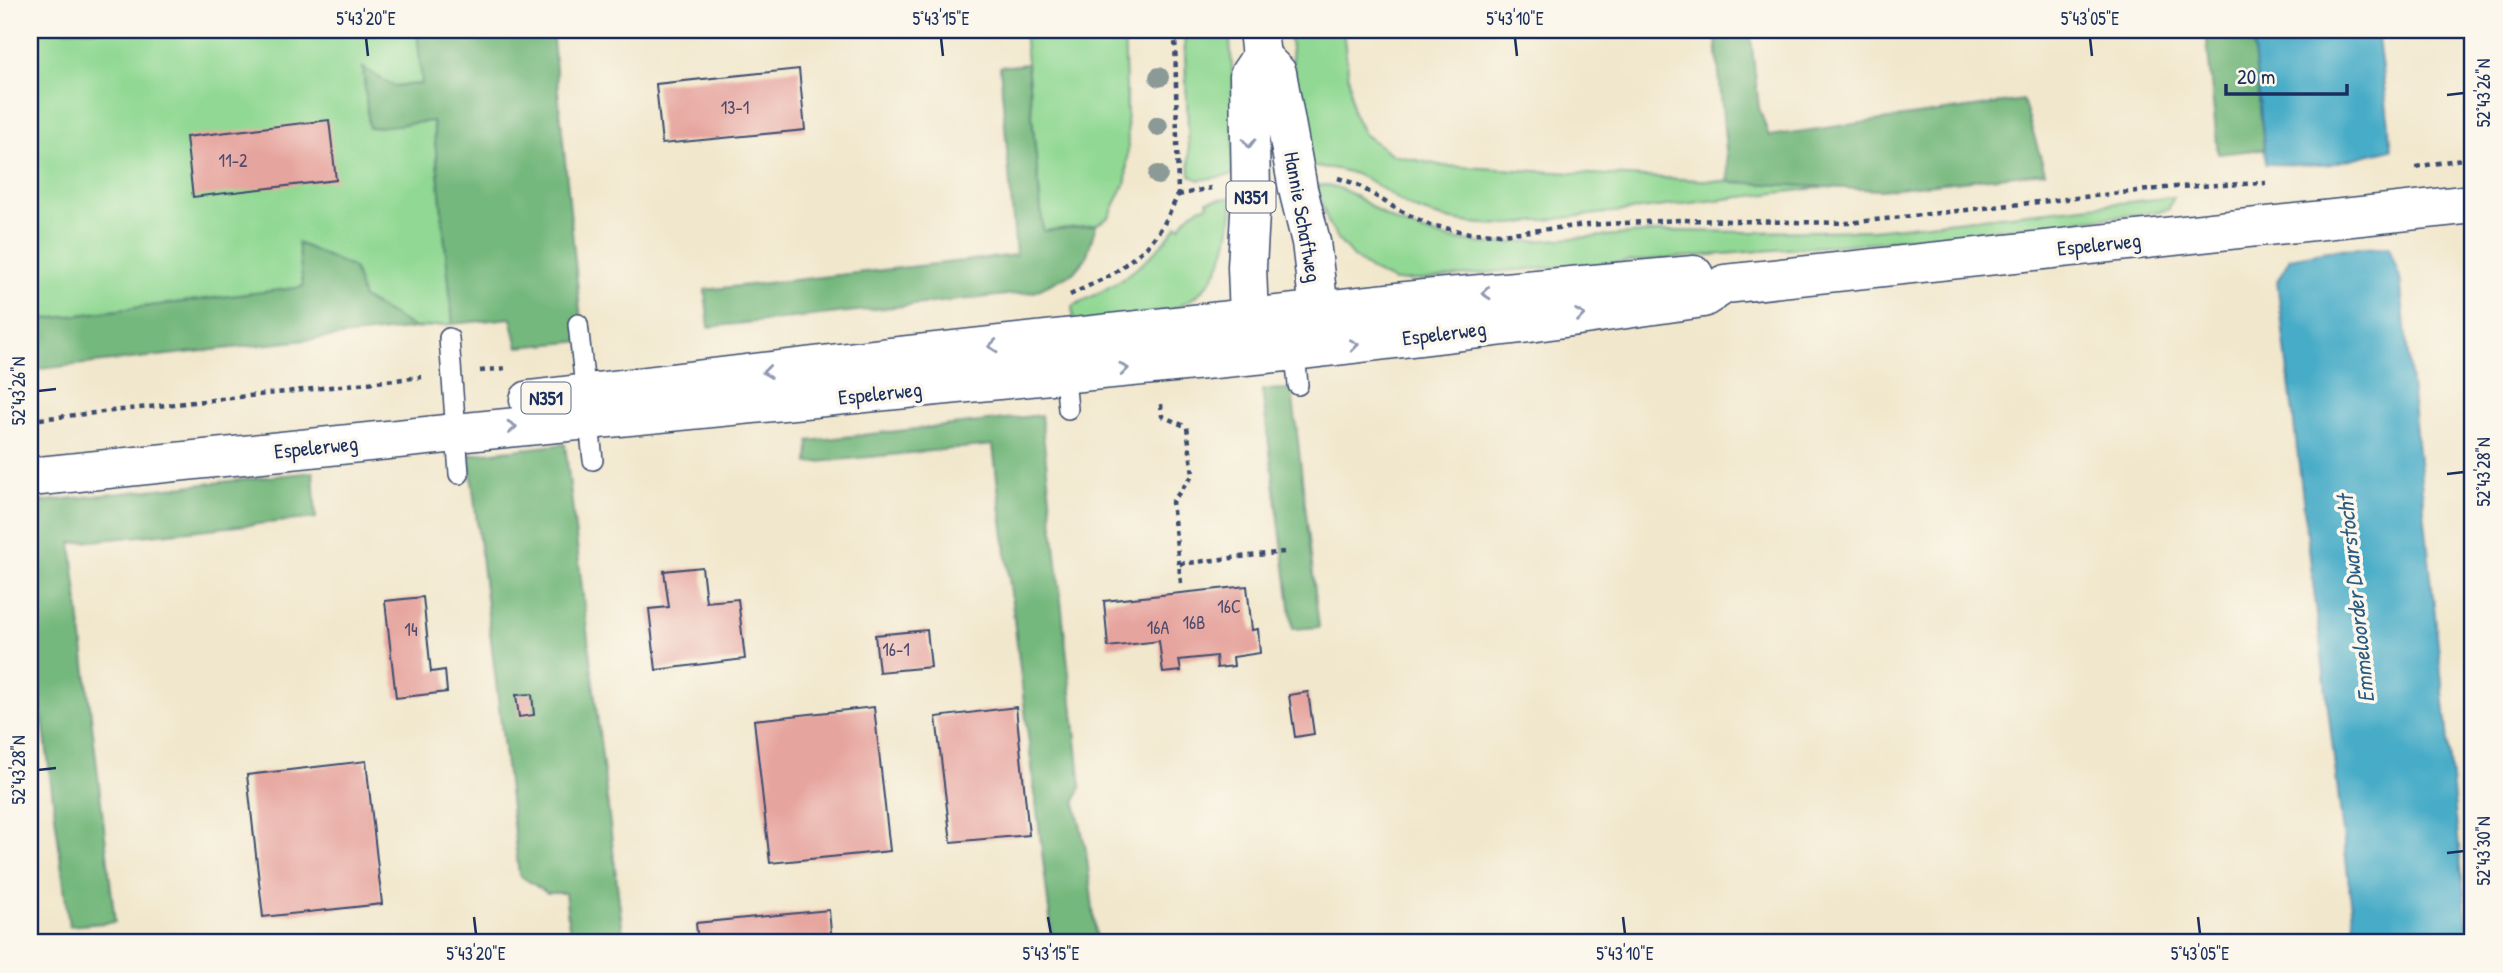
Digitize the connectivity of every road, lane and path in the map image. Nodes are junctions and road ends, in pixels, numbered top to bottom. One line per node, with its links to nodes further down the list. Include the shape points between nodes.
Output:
1 (1175, 30): 7 (path, via 1178,195)
2 (1260, 43): 10 (main road, Hannie Schaftweg / N351, via 1277,73 1311,242); 11 (main road, Hannie Schaftweg / N351, one-way to 11, via 1249,75)
3 (2473, 157): 4 (path)
4 (2406, 169)
5 (1332, 177): 6 (path, via 1356,184 1430,225 1500,234 1680,220 1848,223 2175,187)
6 (2269, 183)
7 (1208, 189)
8 (2473, 205): 9 (main road, Espelerweg)
9 (1725, 284): 10 (main road, Espelerweg, one-way to 10, via 1701,274); 14 (main road, Espelerweg, one-way to 9, via 1521,324 1703,298)
10 (1319, 310): 11 (main road, Espelerweg / N351); 14 (main road, Hannie Schaftweg)
11 (1249, 318): 14 (main road); 15 (main road, Espelerweg / N351)
12 (578, 324): 17 (lane)
13 (449, 338): 18 (lane)
14 (1292, 369): 15 (main road, Espelerweg / N351, one-way to 14)
15 (1064, 374): 17 (main road, Espelerweg / N351)
16 (1160, 396): 24 (path, via 1162,416 1187,427 1193,475 1172,502)
17 (588, 407): 18 (main road, Espelerweg / N351); 20 (lane)
18 (456, 421): 19 (main road, Espelerweg / N351); 21 (lane); 22 (main road, Espelerweg / N351)
19 (30, 456)
20 (593, 460)
21 (459, 474)
22 (30, 477)
23 (1284, 552): 24 (path)
24 (1179, 564): 25 (path)
25 (1181, 583)

